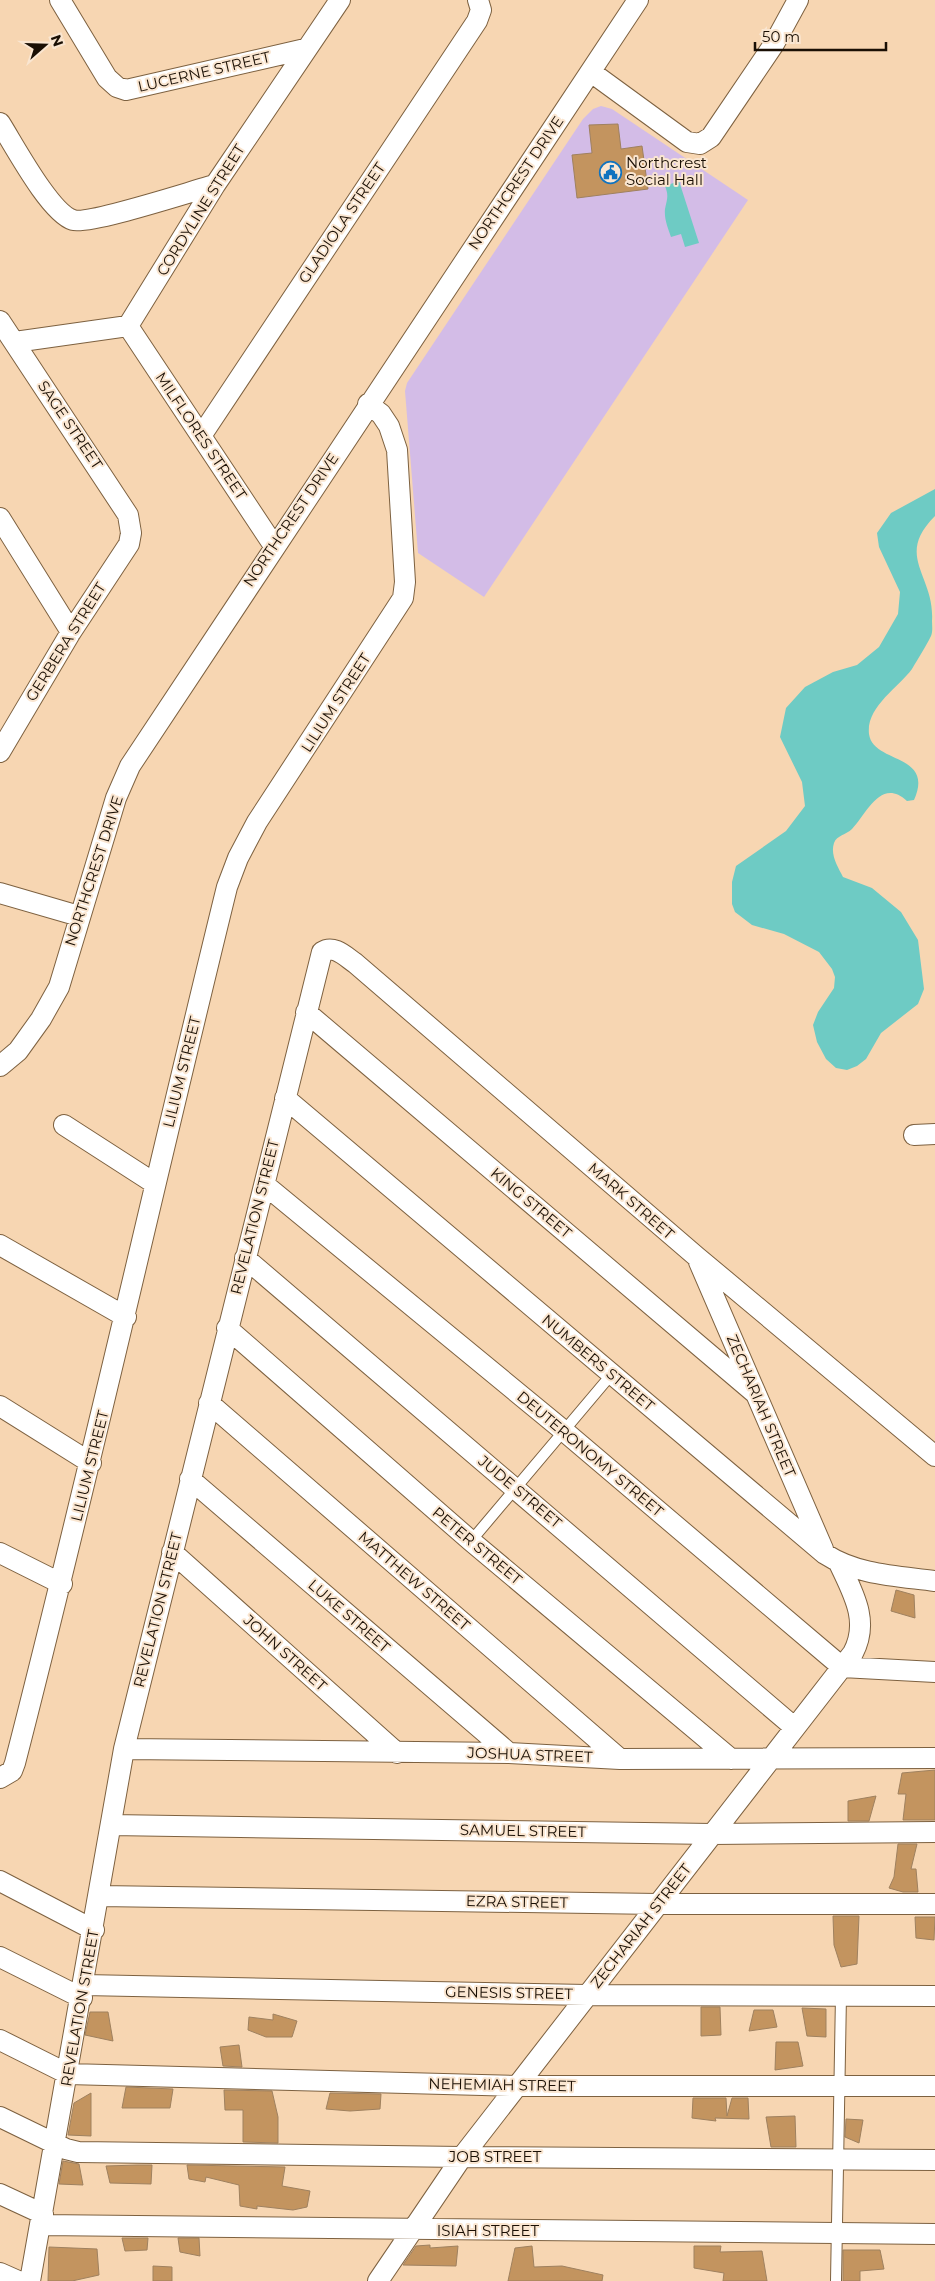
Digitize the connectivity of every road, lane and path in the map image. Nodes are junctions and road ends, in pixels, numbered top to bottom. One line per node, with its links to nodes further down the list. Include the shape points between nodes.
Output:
1 (60, 0): 6 (street, LUCERNE STREET, via 107,78 126,90)
2 (340, 0): 6 (street, CORDYLINE STREET)
3 (638, 0): 7 (street, NORTHCREST DRIVE)
4 (798, 0): 7 (street, via 774,44 711,136 700,144 687,142)
5 (479, 5): 14 (street, GLADIOLA STREET, via 477,21)
6 (306, 49): 9 (street, CORDYLINE STREET)
7 (590, 72): 13 (street, NORTHCREST DRIVE)
8 (0, 123): 9 (street, via 44,194 72,220 94,219)
9 (215, 185): 11 (street, CORDYLINE STREET)
10 (0, 321): 12 (street, SAGE STREET)
11 (128, 326): 12 (street); 14 (street, MILFLORES STREET)
12 (15, 342): 15 (street, SAGE STREET, via 128,515)
13 (368, 404): 17 (street, NORTHCREST DRIVE); 29 (street, LILIUM STREET, via 389,426 397,450 405,582 403,598 257,822 238,858 227,887)
14 (201, 436): 17 (street, MILFLORES STREET)
15 (131, 533): 18 (street, GERBERA STREET, via 129,544)
16 (3, 534): 18 (street)
17 (274, 546): 21 (street, NORTHCREST DRIVE, via 130,766 116,798)
18 (71, 632): 19 (street, GERBERA STREET)
19 (0, 752)
20 (0, 893): 21 (street)
21 (79, 916): 24 (street, NORTHCREST DRIVE, via 58,987 42,1019 18,1050)
22 (326, 950): 23 (street, REVELATION STREET, via 320,955); 32 (street, MARK STREET, via 336,950 355,964)
23 (306, 1012): 25 (street, REVELATION STREET); 37 (street, KING STREET)
24 (0, 1066)
25 (285, 1098): 30 (street, REVELATION STREET); 36 (street, NUMBERS STREET)
26 (64, 1125): 29 (street)
27 (935, 1134): 28 (street)
28 (914, 1135)
29 (154, 1183): 34 (street, LILIUM STREET)
30 (265, 1185): 33 (street, REVELATION STREET); 40 (street, DEUTERONOMY STREET)
31 (0, 1245): 34 (street)
32 (697, 1257): 37 (street, ZECHARIAH STREET); 41 (street, MARK STREET)
33 (245, 1258): 35 (street, REVELATION STREET); 44 (street, JUDE STREET)
34 (126, 1316): 42 (street, LILIUM STREET)
35 (227, 1328): 38 (street, REVELATION STREET); 45 (street, PETER STREET)
36 (612, 1374): 40 (lane); 48 (street, NUMBERS STREET)
37 (756, 1394): 48 (street, ZECHARIAH STREET)
38 (209, 1403): 43 (street, REVELATION STREET); 59 (street, MATTHEW STREET)
39 (0, 1406): 42 (street)
40 (564, 1431): 44 (lane); 51 (street, DEUTERONOMY STREET)
41 (935, 1456)
42 (91, 1463): 50 (street, LILIUM STREET)
43 (190, 1479): 46 (street, REVELATION STREET); 56 (street, LUKE STREET)
44 (515, 1488): 45 (lane); 53 (street, JUDE STREET)
45 (471, 1541): 60 (street, PETER STREET)
46 (172, 1552): 54 (street, REVELATION STREET); 55 (street, JOHN STREET)
47 (0, 1553): 50 (street)
48 (832, 1559): 49 (street, NUMBERS STREET, via 878,1573); 51 (street, ZECHARIAH STREET, via 856,1598 862,1629 858,1643)
49 (935, 1581)
50 (62, 1584): 61 (street, LILIUM STREET, via 15,1763 12,1771)
51 (842, 1666): 52 (street); 53 (street, ZECHARIAH STREET)
52 (935, 1672)
53 (794, 1727): 57 (street, ZECHARIAH STREET)
54 (124, 1749): 55 (street, JOSHUA STREET); 62 (street, REVELATION STREET)
55 (397, 1753): 56 (street, JOSHUA STREET)
56 (509, 1753): 59 (street, JOSHUA STREET)
57 (771, 1758): 58 (street, JOSHUA STREET); 60 (street, JOSHUA STREET); 64 (street, ZECHARIAH STREET)
58 (935, 1758)
59 (620, 1759): 60 (street, JOSHUA STREET)
60 (731, 1759)
61 (0, 1778)
62 (111, 1825): 64 (street, SAMUEL STREET); 66 (street, REVELATION STREET)
63 (935, 1832): 64 (street, SAMUEL STREET)
64 (712, 1834): 67 (street, ZECHARIAH STREET)
65 (0, 1881): 69 (street)
66 (100, 1896): 67 (street, EZRA STREET); 69 (street, REVELATION STREET)
67 (658, 1904): 68 (street, EZRA STREET); 72 (street, ZECHARIAH STREET)
68 (935, 1904)
69 (94, 1930): 71 (street, REVELATION STREET)
70 (0, 1957): 71 (street)
71 (83, 1992): 72 (street, GENESIS STREET); 76 (street, REVELATION STREET)
72 (587, 1995): 73 (street, GENESIS STREET); 77 (street, ZECHARIAH STREET)
73 (841, 1995): 74 (street, GENESIS STREET); 78 (lane)
74 (935, 1996)
75 (0, 2040): 76 (street)
76 (68, 2074): 77 (street, NEHEMIAH STREET); 81 (street, REVELATION STREET)
77 (516, 2086): 78 (street, NEHEMIAH STREET); 82 (street, ZECHARIAH STREET)
78 (840, 2086): 79 (street, NEHEMIAH STREET); 83 (lane)
79 (935, 2086)
80 (0, 2117): 81 (street, JOB STREET)
81 (56, 2144): 82 (street, JOB STREET, via 78,2152); 86 (street, REVELATION STREET)
82 (462, 2157): 83 (street, JOB STREET); 87 (street, ZECHARIAH STREET)
83 (838, 2159): 84 (street, JOB STREET); 88 (lane)
84 (935, 2160)
85 (0, 2194): 86 (street)
86 (42, 2220): 87 (street, ISIAH STREET); 92 (street, REVELATION STREET)
87 (414, 2230): 88 (street, ISIAH STREET); 93 (street, ZECHARIAH STREET)
88 (837, 2233): 89 (street, ISIAH STREET); 94 (lane)
89 (935, 2234)
90 (0, 2273): 91 (street)
91 (18, 2281)
92 (30, 2281)
93 (378, 2281)
94 (836, 2281)

